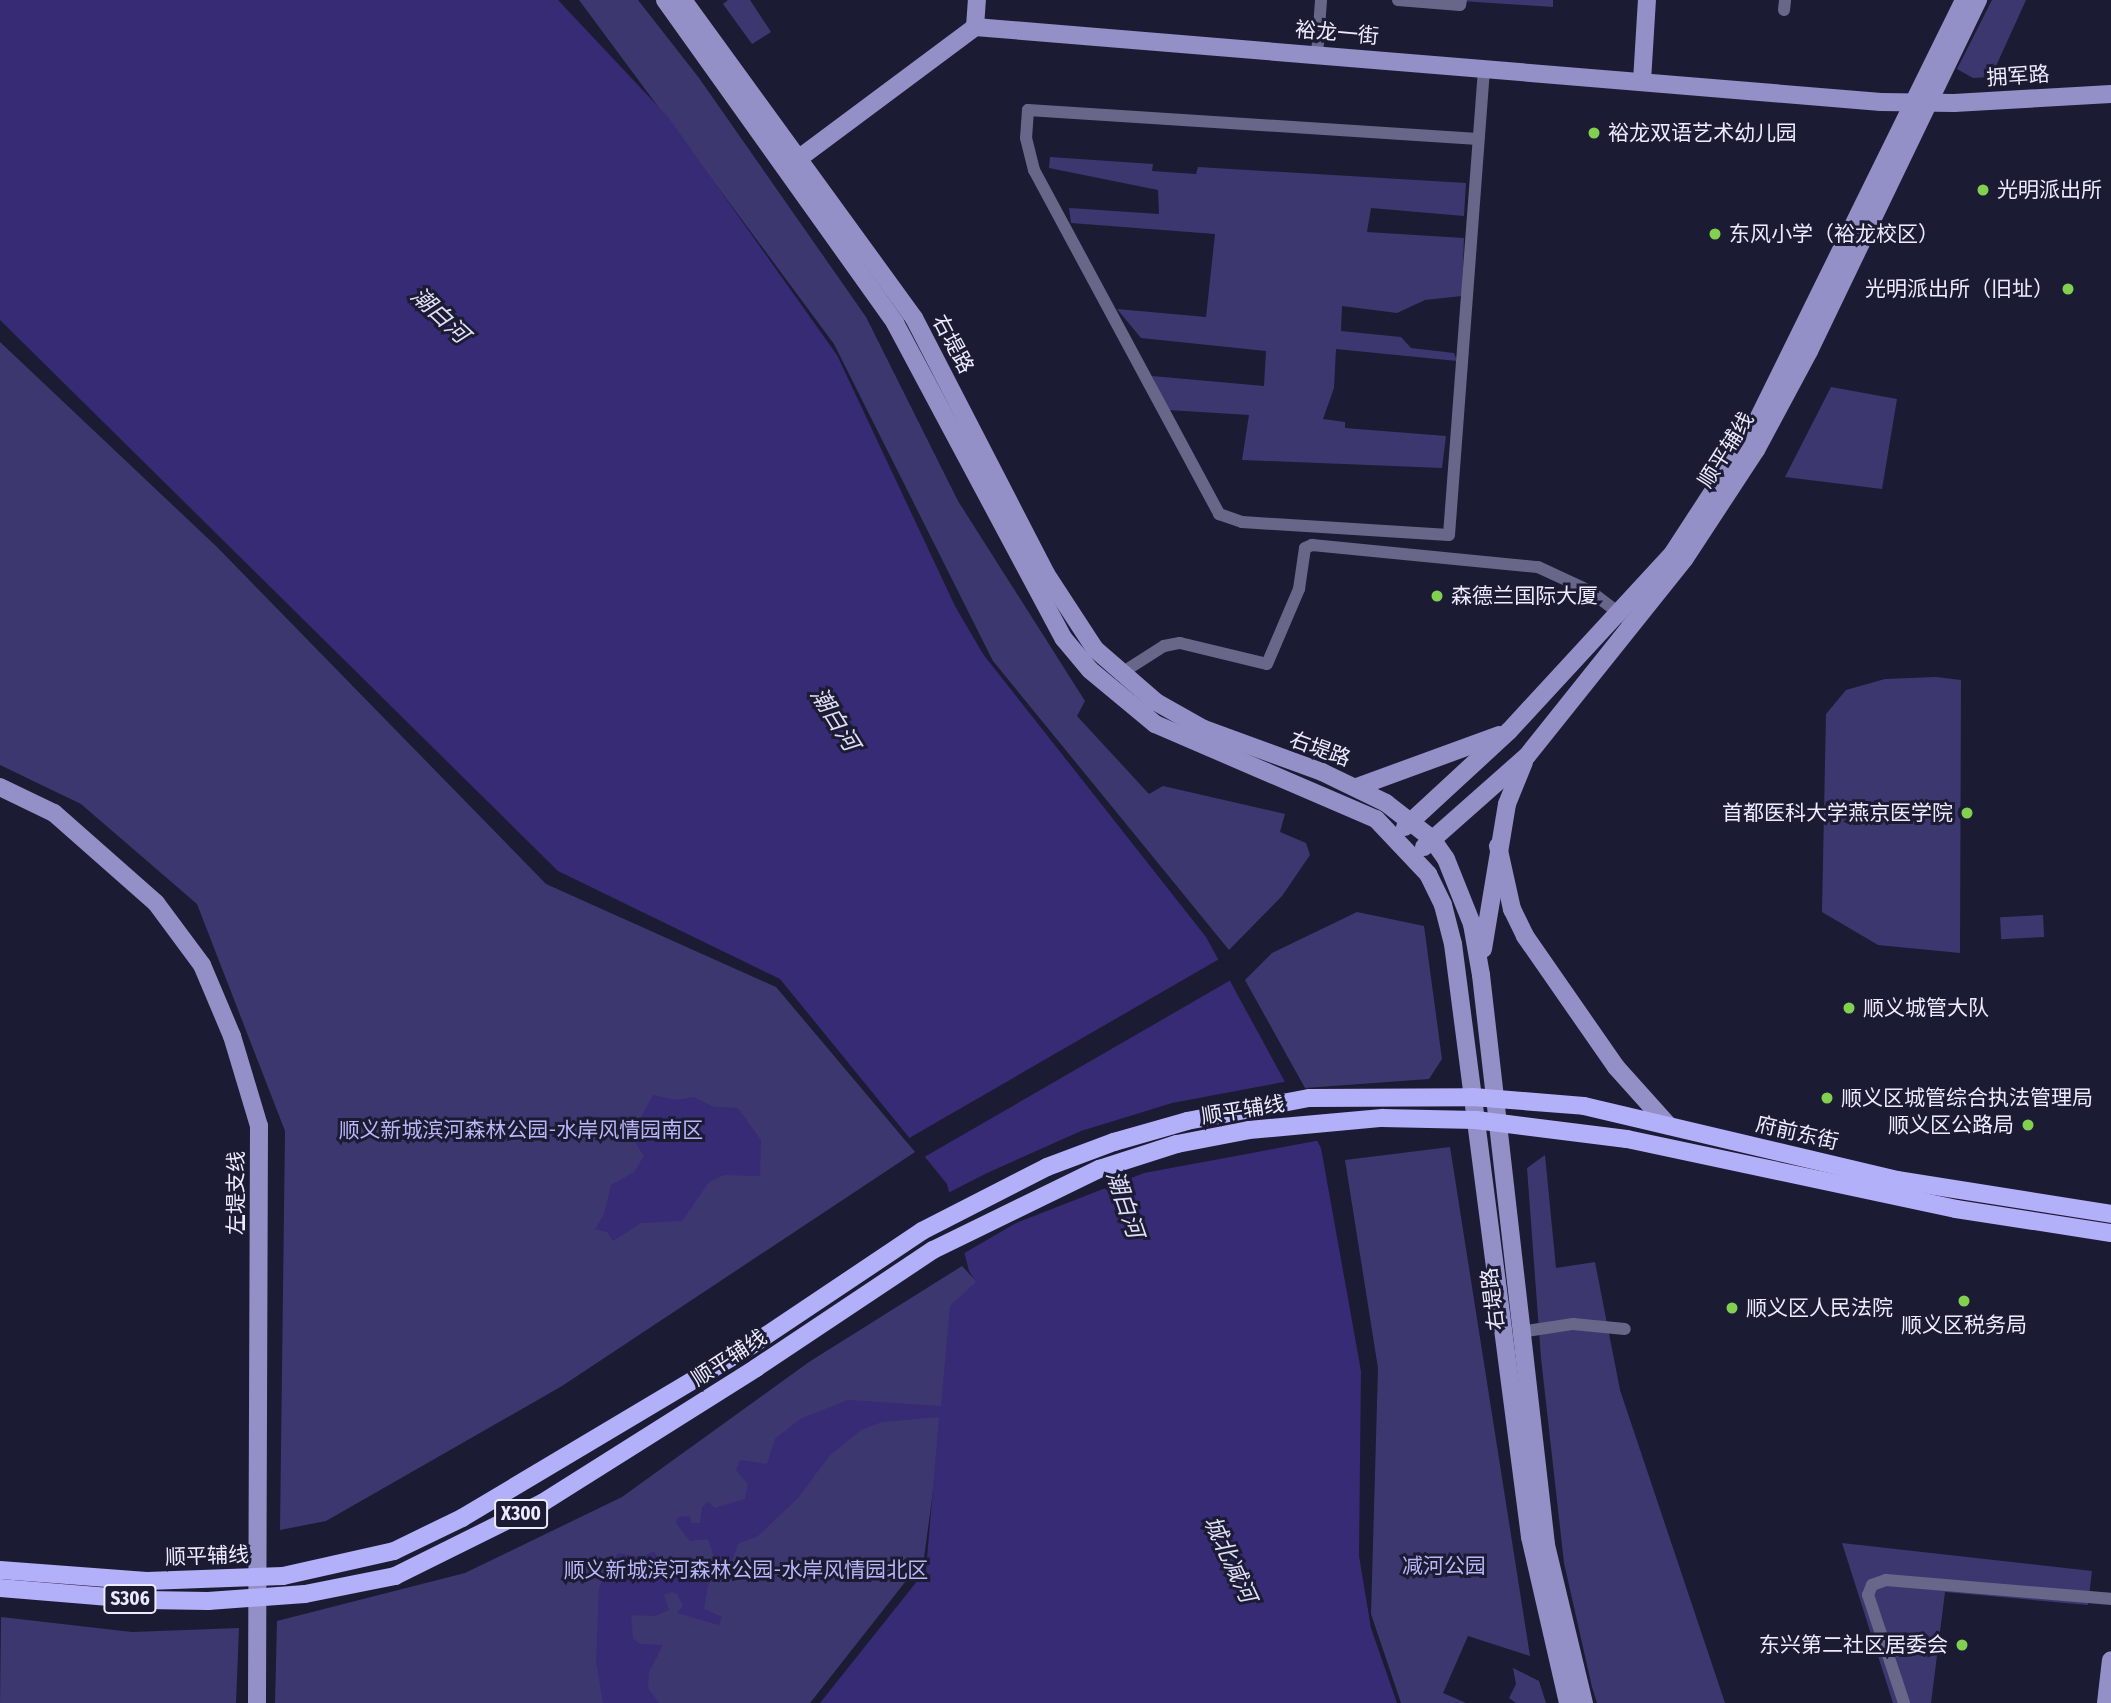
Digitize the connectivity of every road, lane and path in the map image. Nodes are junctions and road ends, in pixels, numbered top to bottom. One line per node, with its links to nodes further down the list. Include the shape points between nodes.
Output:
1 (665, 0): 17 (main road, 右堤路)
2 (683, 0): 17 (main road, 右堤路)
3 (977, 0): 10 (main road)
4 (1321, 0): 11 (street)
5 (1398, 0): 6 (street, via 1460,5)
6 (1461, 0)
7 (1647, 0): 13 (main road)
8 (1964, 0): 15 (main road, 顺平辅线)
9 (1979, 0): 15 (main road, 顺平辅线)
10 (975, 27): 11 (main road, 裕龙一街); 17 (main road)
11 (1317, 55): 12 (main road, 裕龙一街)
12 (1484, 68): 13 (main road, 裕龙一街); 16 (street)
13 (1642, 81): 15 (main road, 裕龙一街)
14 (2111, 93): 15 (main road, 拥军路)
15 (1919, 102): 18 (main road, 顺平辅线, via 1751,433)
16 (1478, 139): 16 (street, via 1449,535 1242,522 1219,514 1034,170 1026,138 1028,110)
17 (793, 162): 19 (main road, 右堤路, via 914,318 1046,574 1074,621); 25 (main road, 右堤路, via 895,323 1064,639 1090,670 1155,724 1376,819)
18 (1626, 619): 19 (street, via 1590,592 1538,567 1312,545 1305,548 1300,589 1267,664 1180,643 1164,646); 20 (main road, 顺平辅线); 21 (main road, 顺平辅线)
19 (1120, 674): 23 (main road, 右堤路, via 1156,702 1204,729)
20 (1508, 731): 23 (main road); 24 (main road, 顺平辅线)
21 (1527, 756): 26 (main road, 顺平辅线); 27 (main road, via 1507,804)
22 (0, 787): 40 (main road, 左堤支线, via 54,813 156,903 202,965 232,1036 259,1126)
23 (1357, 787): 24 (main road, 右堤路)
24 (1411, 820): 25 (main road, 顺平辅线); 26 (main road, 右堤路)
25 (1396, 838): 28 (main road, 右堤路)
26 (1433, 839): 28 (main road, 顺平辅线); 29 (main road, 右堤路, via 1462,893)
27 (1498, 846): 29 (main road); 34 (main road, via 1512,909 1525,936 1616,1067)
28 (1414, 857): 30 (main road, 右堤路, via 1443,905 1453,944)
29 (1481, 975): 31 (main road, 右堤路)
30 (1473, 1097): 31 (main road, 府前东街); 32 (main road, 右堤路); 40 (main road, 顺平辅线 / X300, bridge, via 1310,1098 1187,1121 1114,1142 1034,1173 922,1231 746,1349 462,1518 394,1551 320,1571)
31 (1495, 1098): 33 (main road, 右堤路); 34 (main road, 府前东街, via 1584,1106)
32 (1476, 1120): 33 (main road, 府前东街); 42 (main road, 顺平辅线 / X300, bridge, via 1382,1118 1249,1130 1177,1144 1099,1170 933,1250 541,1503 429,1563 358,1587); 46 (main road, 右堤路, via 1530,1537)
33 (1496, 1121): 36 (main road, 府前东街, via 1627,1139 1956,1209); 38 (main road, 右堤路)
34 (1669, 1126): 35 (main road, 府前东街, via 1897,1180)
35 (2111, 1214)
36 (2111, 1233)
37 (1625, 1329): 38 (street, via 1573,1324)
38 (1520, 1332): 47 (main road, 右堤路, via 1546,1545)
39 (0, 1570): 40 (main road, 顺平辅线 / S306, via 147,1581)
40 (261, 1577): 42 (main road, 左堤支线)
41 (0, 1588): 42 (main road, 顺平辅线 / S306, via 146,1600)
42 (261, 1598): 45 (main road, 左堤支线)
43 (2111, 1599): 48 (street, via 1886,1580 1872,1585 1868,1595)
44 (2111, 1660): 49 (main road)
45 (257, 1703)
46 (1568, 1703)
47 (1584, 1703)
48 (1904, 1703)
49 (2106, 1703)

